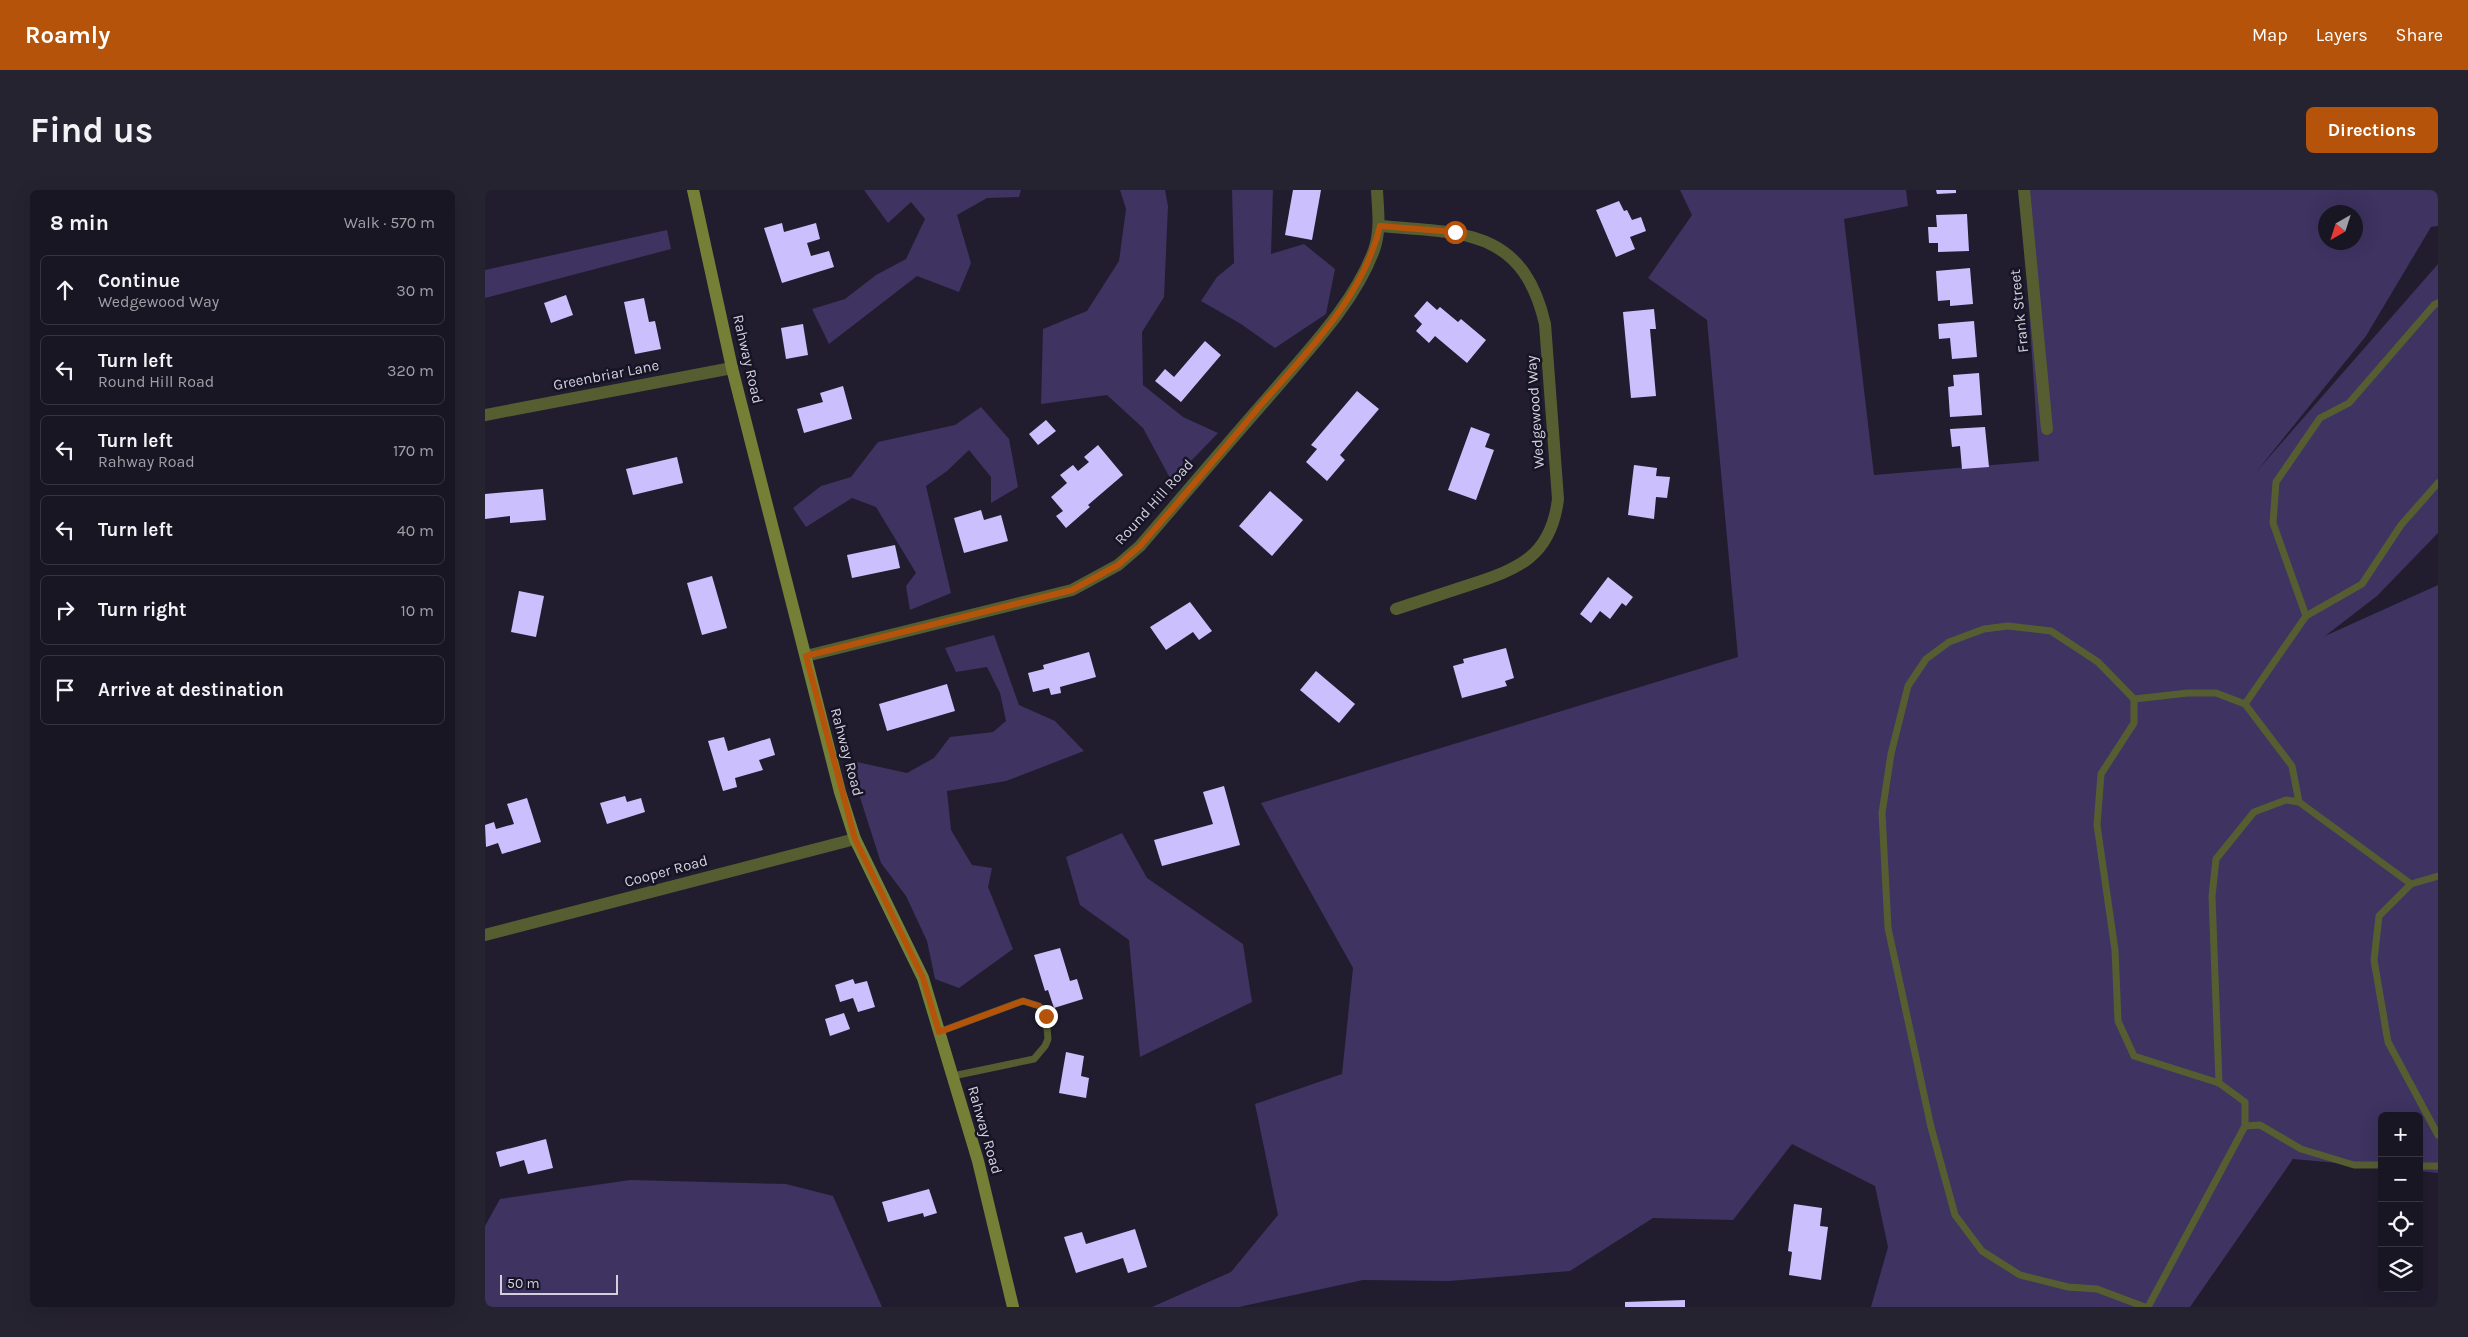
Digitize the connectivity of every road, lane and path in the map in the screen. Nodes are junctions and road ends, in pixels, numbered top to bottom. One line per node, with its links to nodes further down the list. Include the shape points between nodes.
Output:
1 (693, 190): 6 (street, Rahway Road)
2 (1377, 190): 4 (street, Round Hill Road)
3 (2024, 190): 8 (street, Frank Street)
4 (1380, 226): 10 (street, Wedgewood Way, via 1479,237 1516,263 1530,280 1539,298 1545,324 1558,499 1556,516 1542,546 1517,567); 12 (street, Round Hill Road, via 1365,270 1336,315 1140,546 1118,565 1072,590)
5 (2438, 303): 11 (lane, via 2349,403 2320,418 2276,482 2273,523)
6 (733, 368): 7 (street, Greenbriar Lane); 12 (street, Rahway Road)
7 (485, 415)
8 (2047, 430)
9 (2438, 483): 11 (lane, via 2401,526 2362,584)
10 (1396, 609)
11 (2306, 616): 14 (lane)
12 (806, 656): 16 (street, Rahway Road)
13 (2134, 699): 14 (lane, via 2216,693); 22 (lane, via 2133,723 2101,774 2097,826 2115,950 2118,1021 2134,1056); 29 (lane, via 2098,662 2051,631 2008,626 1984,629 1949,642 1926,659 1908,686 1891,754 1882,813 1888,928 1931,1127 1955,1215 1982,1250 2020,1276 2068,1287 2097,1289)
14 (2245, 704): 15 (lane, via 2291,766)
15 (2299, 802): 18 (lane); 22 (lane, via 2286,800 2254,812 2216,859 2211,896)
16 (855, 839): 19 (street, Cooper Road); 20 (street, Rahway Road, via 923,978)
17 (2438, 876): 18 (lane)
18 (2411, 884): 24 (lane, via 2379,916 2374,960 2388,1042)
19 (485, 935)
20 (939, 1032): 21 (street, Rahway Road); 21 (lane, via 1023,1001 1039,1006 1046,1016 1047,1039 1034,1059)
21 (953, 1076): 28 (street, Rahway Road, via 978,1161)
22 (2219, 1083): 23 (lane, via 2245,1102)
23 (2245, 1126): 25 (lane, via 2260,1125 2301,1149 2354,1165); 29 (lane)
24 (2438, 1135)
25 (2378, 1165)
26 (2423, 1166): 27 (lane)
27 (2438, 1166)
28 (1013, 1307)
29 (2147, 1307)

